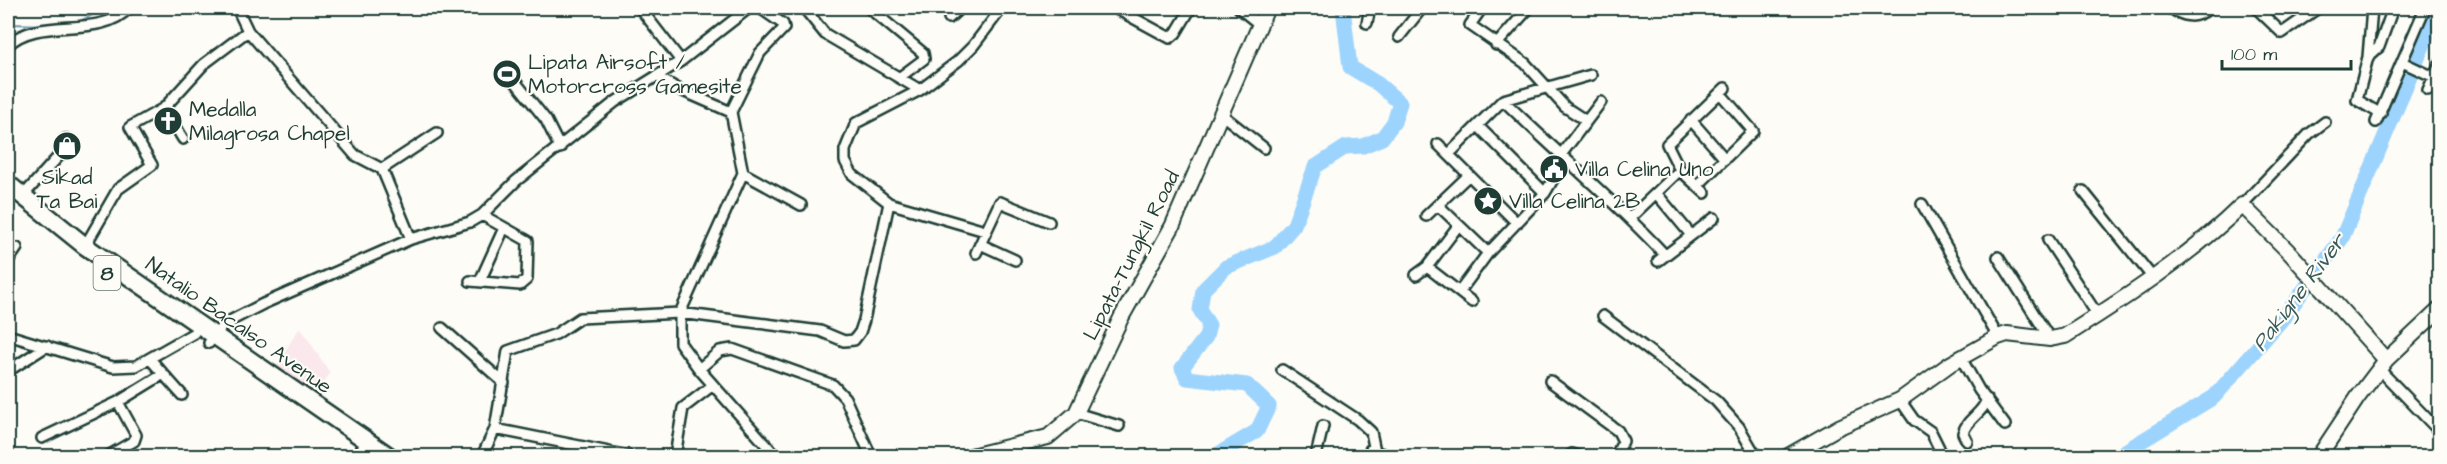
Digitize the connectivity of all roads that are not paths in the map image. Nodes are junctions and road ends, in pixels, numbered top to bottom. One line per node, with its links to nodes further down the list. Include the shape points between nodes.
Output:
1 (129, 8): 30 (street, via 116,19 21,34)
2 (237, 8): 28 (street)
3 (640, 8): 33 (street)
4 (749, 8): 33 (street)
5 (760, 8): 47 (street, via 784,28 760,54)
6 (804, 8): 40 (street, via 825,34)
7 (870, 8): 40 (street, via 923,53 924,59)
8 (960, 8): 25 (street)
9 (1002, 8): 42 (street, via 974,46)
10 (1114, 8): 11 (street, via 1170,38)
11 (1191, 8)
12 (1239, 8): 27 (street)
13 (1267, 8): 27 (street, Lipata-Tungkil Road)
14 (1370, 8): 26 (street)
15 (1422, 8): 29 (street)
16 (1482, 8): 31 (street, via 1469,24)
17 (1529, 8): 31 (street)
18 (2169, 8): 19 (street, via 2190,17)
19 (2210, 8)
20 (2318, 8): 24 (street, via 2284,33)
21 (2372, 8): 32 (street)
22 (2393, 8): 32 (street, via 2379,48)
23 (2425, 8): 34 (street)
24 (2260, 9)
25 (950, 18)
26 (1366, 23)
27 (1259, 24): 48 (street, Lipata-Tungkil Road)
28 (248, 31): 46 (street, via 204,64); 62 (street, via 355,155)
29 (1399, 37)
30 (8, 45)
31 (1496, 45): 41 (street, via 1529,60)
32 (2367, 57): 34 (street, via 2357,102 2379,118)
33 (681, 61): 39 (street)
34 (2405, 63): 38 (street)
35 (2439, 64): 38 (street)
36 (510, 75): 57 (street, via 546,120)
37 (1591, 75): 41 (street)
38 (2434, 76): 43 (street)
39 (658, 77): 47 (street); 57 (street, via 615,102)
40 (900, 77): 42 (street)
41 (1545, 87): 44 (street); 49 (street)
42 (920, 90): 73 (street, via 856,123 847,138 845,161 852,174)
43 (2428, 90)
44 (1503, 100): 52 (street); 60 (street)
45 (1601, 102): 49 (street)
46 (164, 108): 55 (street); 90 (street, via 130,127 152,165 117,189)
47 (730, 112): 64 (street)
48 (1221, 114): 58 (street); 128 (street, Lipata-Tungkil Road, via 1172,227 1121,318)
49 (1585, 120): 60 (street)
50 (1691, 120): 61 (street); 61 (street, via 1722,90 1754,130); 63 (street, via 1667,144)
51 (2325, 122): 75 (street)
52 (1478, 126): 59 (street); 69 (street)
53 (437, 133): 62 (street)
54 (66, 139): 72 (street, via 67,147)
55 (183, 139)
56 (1438, 144): 59 (street)
57 (560, 148): 78 (street, via 516,181)
58 (1264, 148)
59 (1449, 154): 65 (street)
60 (1560, 156): 69 (street); 80 (street)
61 (1725, 159): 67 (street)
62 (382, 169): 88 (street)
63 (1680, 170): 67 (street); 70 (street)
64 (742, 173): 76 (street); 104 (street)
65 (1468, 176): 77 (street); 83 (street)
66 (8, 184): 72 (highway, Natalio Bacalso Avenue / 8)
67 (1698, 186): 71 (street)
68 (2083, 191): 98 (street)
69 (1545, 193): 83 (street)
70 (1656, 193): 80 (street); 87 (street)
71 (1705, 193)
72 (15, 198): 90 (highway, Natalio Bacalso Avenue / 8); 108 (highway, Natalio Bacalso Avenue / 8, via 83,257)
73 (890, 203): 86 (street); 104 (street, via 864,320 854,340 844,341 820,331)
74 (1922, 204): 110 (street)
75 (2242, 205): 98 (street); 116 (street, via 2320,286)
76 (801, 206)
77 (1439, 206): 79 (street); 84 (street)
78 (482, 215): 85 (street); 88 (street, via 471,222)
79 (1426, 216)
80 (1630, 218): 87 (street, via 1661,257)
81 (1714, 218): 87 (street)
82 (1049, 222): 86 (street, via 1000,202)
83 (1517, 223): 92 (street)
84 (1458, 226): 92 (street); 96 (street)
85 (504, 228): 100 (street); 100 (street, via 529,243 527,279 520,285)
86 (985, 231): 94 (street, via 978,248)
87 (1691, 235)
88 (411, 239): 112 (street, via 263,304 224,324)
89 (2048, 240): 105 (street)
90 (85, 246): 112 (highway, Natalio Bacalso Avenue / 8)
91 (17, 248): 95 (street)
92 (1488, 253): 101 (street)
93 (1998, 257): 111 (street)
94 (1015, 260)
95 (8, 261)
96 (1427, 267): 97 (street); 101 (street)
97 (1416, 275)
98 (2153, 278): 105 (street)
99 (470, 281): 100 (street)
100 (480, 281)
101 (1460, 291): 102 (street)
102 (1473, 302)
103 (2439, 309): 116 (street)
104 (680, 313): 117 (street, via 680,343); 122 (street, via 580,318 556,334 509,349)
105 (2097, 314): 111 (street, via 2065,336)
106 (1603, 316): 152 (street, via 1716,401 1739,427)
107 (442, 328): 122 (street)
108 (194, 333): 112 (highway, Natalio Bacalso Avenue / 8); 115 (street)
109 (8, 335): 113 (street)
110 (1998, 337): 111 (street, via 2007,334); 114 (street)
111 (2050, 339)
112 (211, 340): 137 (highway, Natalio Bacalso Avenue / 8)
113 (47, 346): 115 (street, via 113,367 136,366); 119 (street)
114 (1961, 358): 125 (street); 126 (street)
115 (150, 359): 120 (street)
116 (2383, 365): 133 (street); 154 (street)
117 (699, 369): 123 (street); 145 (street, via 720,351 732,349 834,385 845,398)
118 (1282, 370): 138 (street, via 1364,425 1374,438)
119 (8, 371)
120 (162, 375): 124 (street); 127 (street)
121 (1550, 381): 151 (street, via 1618,431 1623,441)
122 (504, 383): 132 (street)
123 (713, 385): 143 (street, via 682,408); 144 (street)
124 (182, 395)
125 (1987, 399): 129 (street); 135 (street, via 1984,408 1966,424 1963,433)
126 (1900, 400): 136 (street, via 1914,420 1926,426); 153 (street, via 1839,427)
127 (118, 402): 134 (street); 139 (street, via 136,435 134,441)
128 (1076, 412): 130 (street); 146 (street, Lipata-Tungkil Road, via 1048,437)
129 (2005, 425)
130 (1119, 426)
131 (1323, 426): 147 (street)
132 (495, 429): 141 (street); 142 (street)
133 (2439, 432)
134 (42, 438)
135 (1967, 441)
136 (1939, 448)
137 (365, 452): 140 (highway, Natalio Bacalso Avenue / 8)
138 (1371, 454): 148 (street)
139 (108, 456)
140 (389, 456)
141 (482, 456)
142 (628, 456)
143 (675, 456)
144 (776, 456)
145 (870, 456)
146 (971, 456)
147 (1316, 456)
148 (1389, 456)
149 (1569, 456): 150 (street)
150 (1580, 456)
151 (1616, 456)
152 (1756, 456)
153 (1788, 456)
154 (2319, 456)

